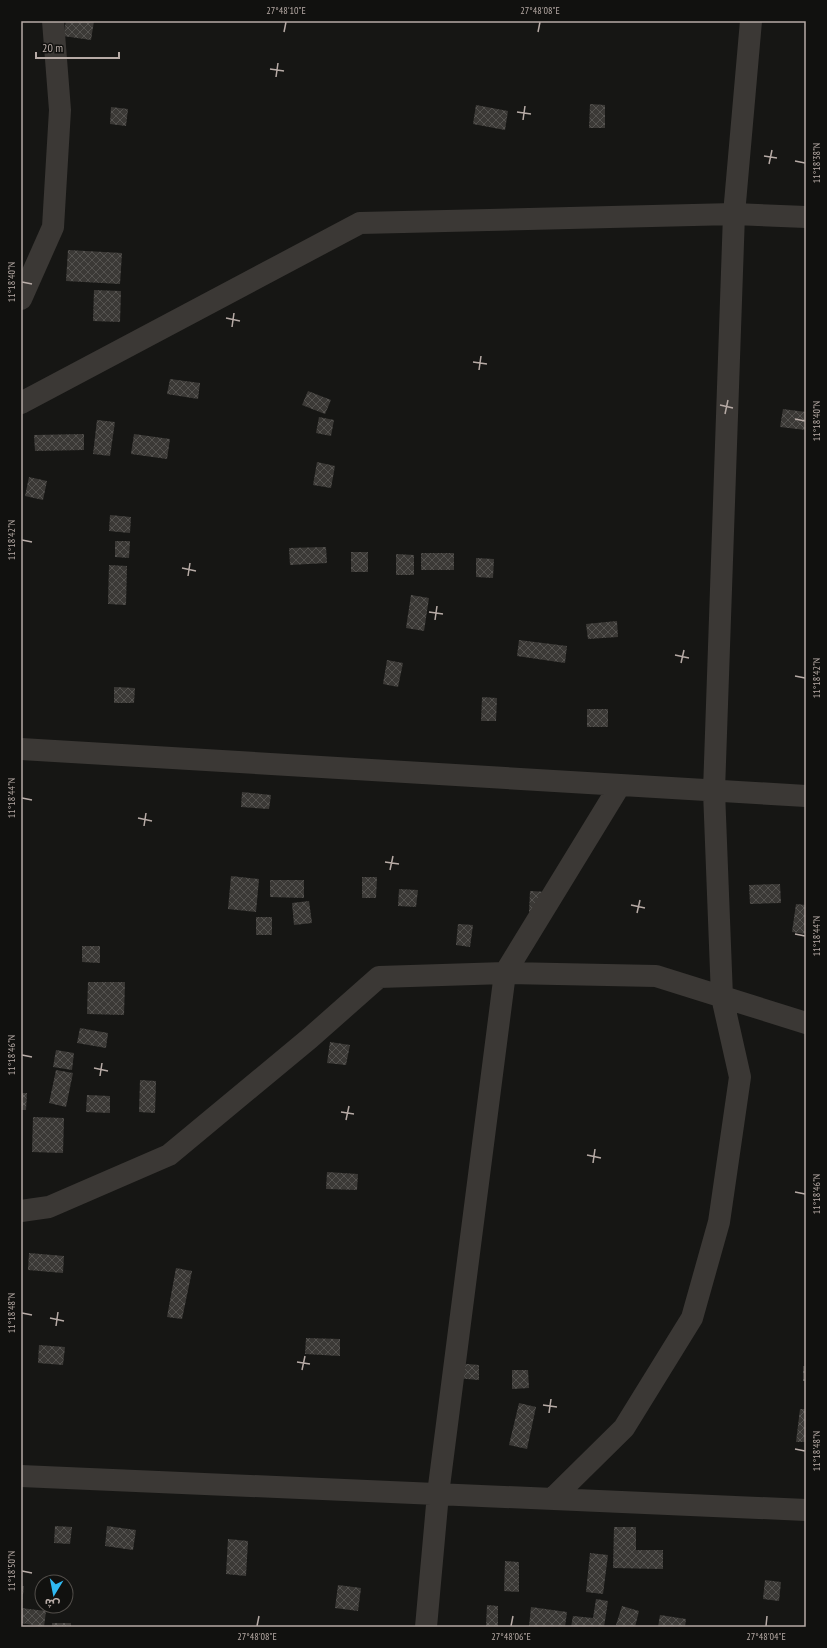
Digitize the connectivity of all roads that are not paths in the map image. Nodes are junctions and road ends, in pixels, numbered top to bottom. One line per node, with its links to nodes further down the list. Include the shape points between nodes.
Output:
1 (53, 21): 5 (street, via 60,110 53,227)
2 (751, 21): 3 (street)
3 (734, 214): 4 (street); 6 (street, via 360,223); 9 (street)
4 (806, 217)
5 (21, 299)
6 (21, 403)
7 (21, 749): 8 (street)
8 (620, 785): 9 (street); 11 (street)
9 (714, 791): 10 (street); 12 (street)
10 (806, 796)
11 (505, 973): 12 (street, via 656,976); 14 (street, via 379,977 169,1155 49,1207); 16 (street)
12 (722, 997): 13 (street); 17 (street, via 740,1077 719,1222 692,1318 624,1428)
13 (806, 1023)
14 (21, 1210)
15 (21, 1476): 16 (street)
16 (438, 1494): 17 (street); 19 (street)
17 (552, 1499): 18 (street)
18 (806, 1510)
19 (426, 1627)

